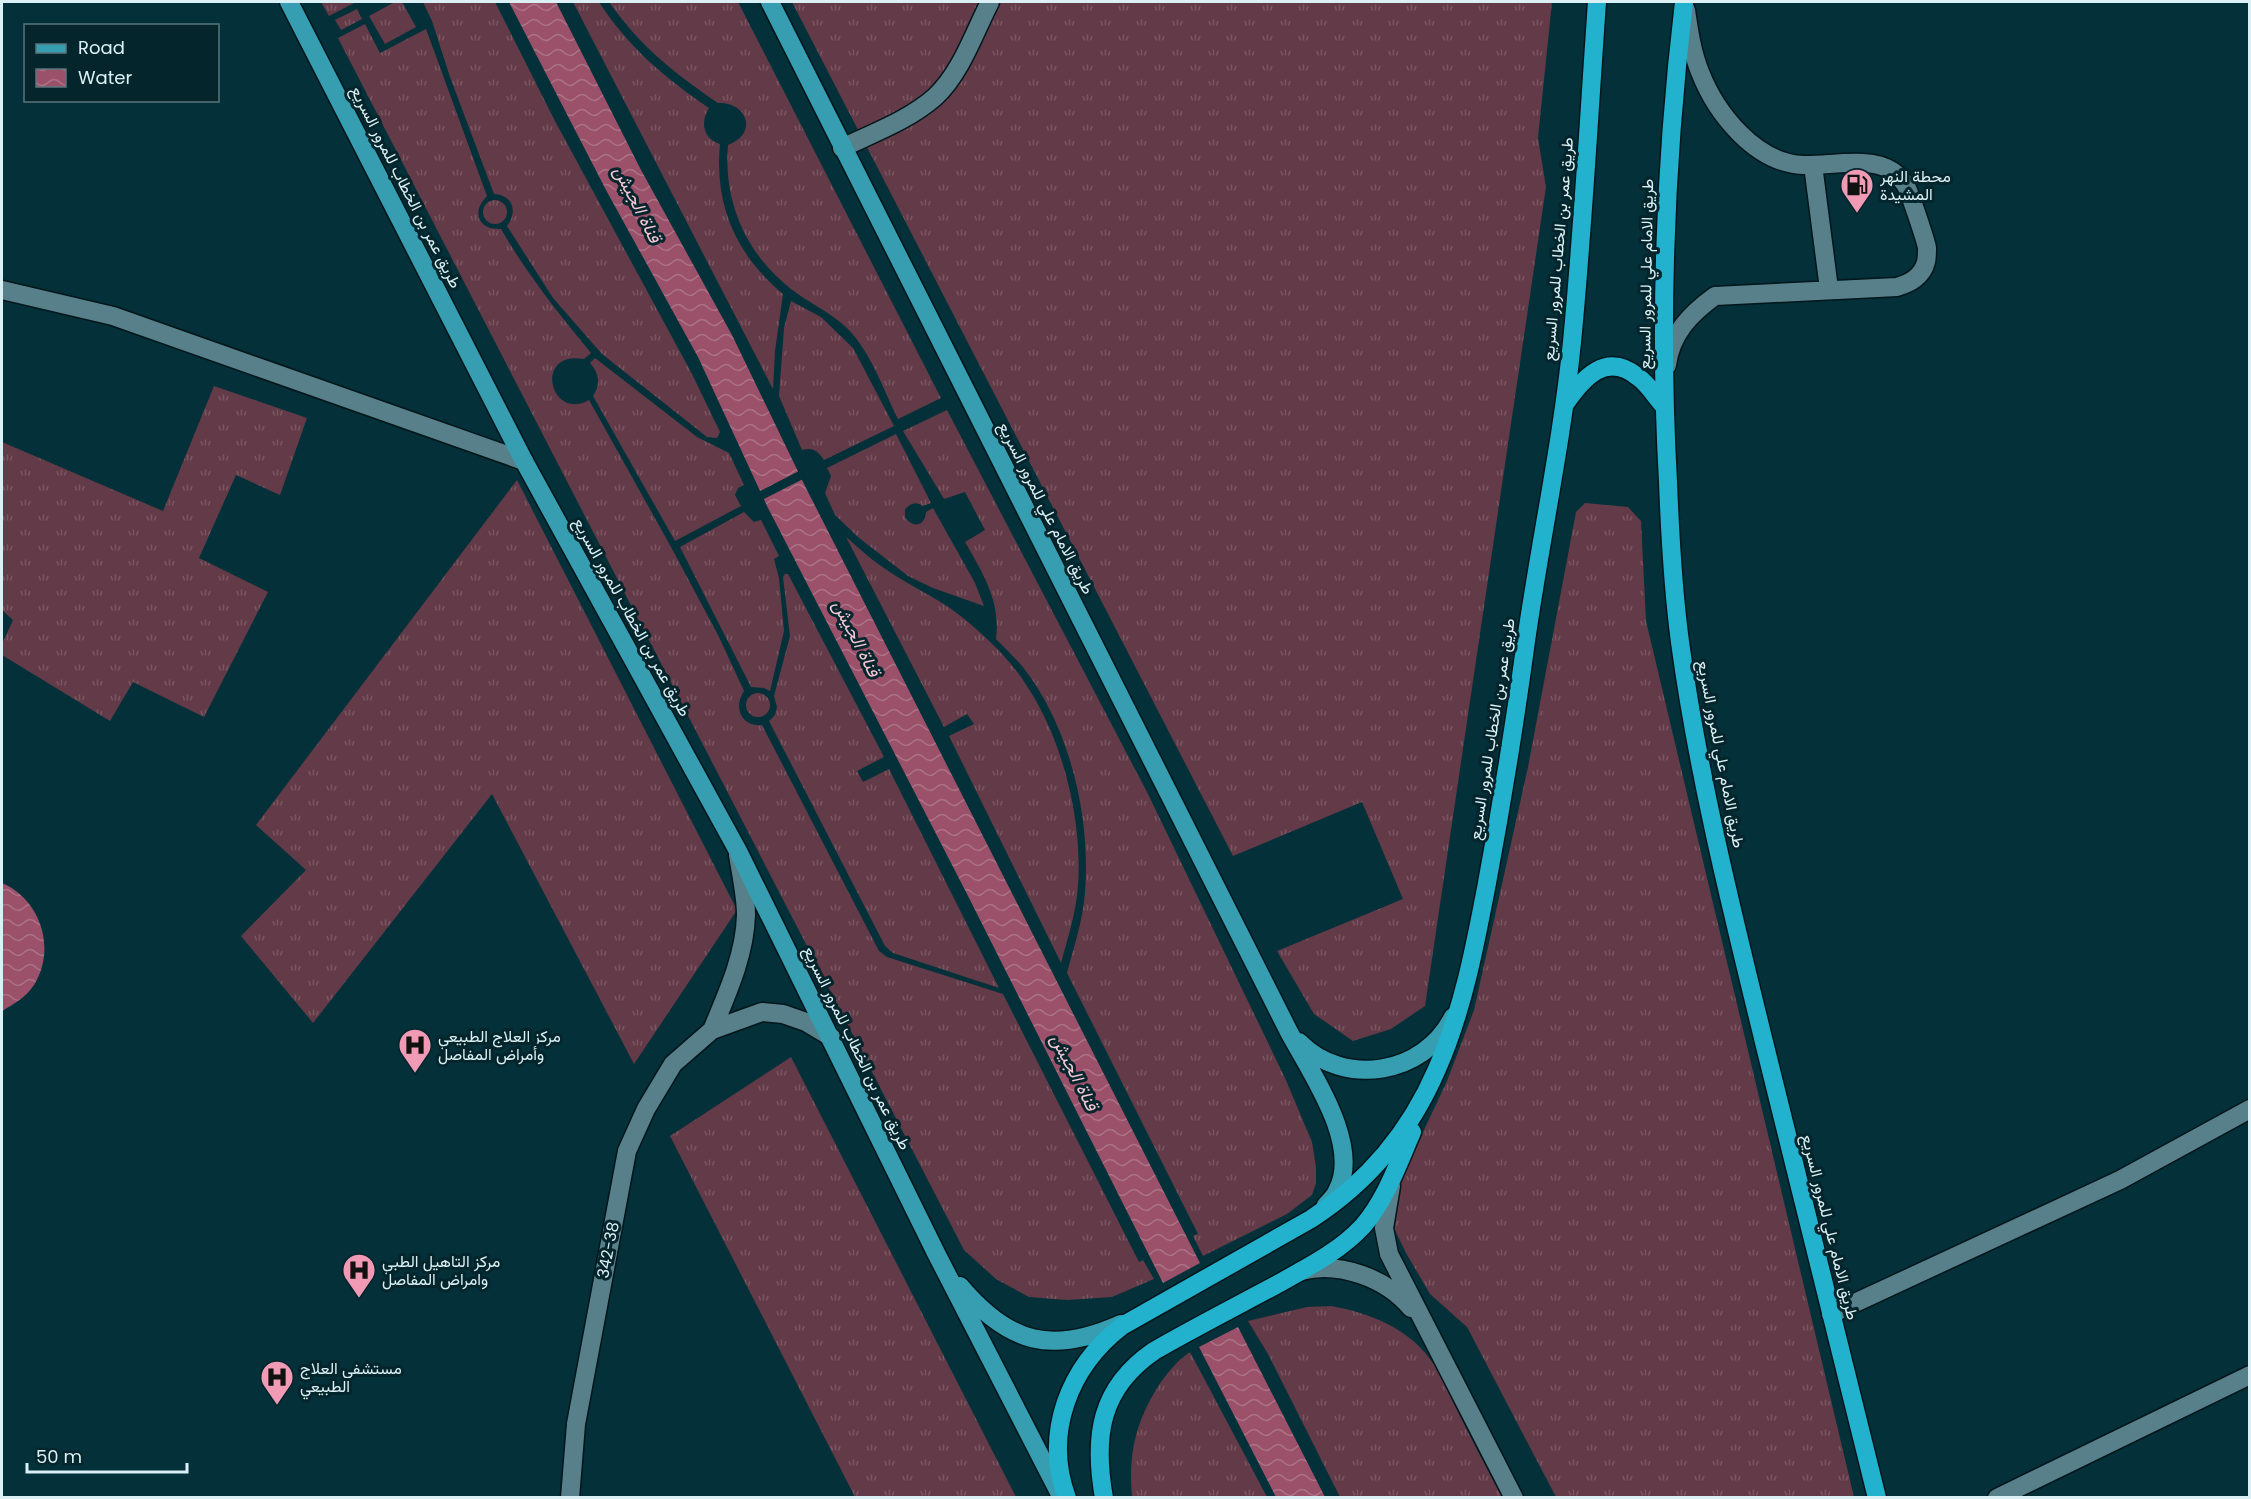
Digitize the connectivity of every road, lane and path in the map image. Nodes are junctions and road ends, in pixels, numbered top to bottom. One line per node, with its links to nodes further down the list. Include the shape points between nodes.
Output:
1 (290, 2): 13 (main road, طريق عمر بن الخطاب للمرور السريع)
2 (990, 2): 6 (street, via 954,73 936,96 917,111)
3 (1597, 2): 11 (highway, طريق عمر بن الخطاب للمرور السريع)
4 (1685, 2): 7 (street, via 1699,71 1726,117 1760,149 1780,161); 10 (highway, طريق الامام علي للمرور السريع, via 1667,175)
5 (776, 6): 6 (main road, طريق الامام علي للمرور السريع)
6 (842, 148): 17 (main road, طريق الامام علي للمرور السريع)
7 (1813, 165): 9 (street); 9 (street, via 1872,162 1892,170 1905,183 1927,248 1926,263 1910,283)
8 (2, 290): 13 (street, via 113,316)
9 (1829, 290): 10 (street, via 1715,296 1680,328 1669,351)
10 (1664, 385): 12 (highway, طريق الامام علي للمرور السريع)
11 (1563, 406): 12 (highway, via 1589,375 1604,367 1624,368 1638,377); 15 (highway, طريق عمر بن الخطاب للمرور السريع, via 1509,768)
12 (1664, 406): 26 (highway, طريق الامام علي للمرور السريع, via 1680,640 1700,764)
13 (524, 461): 14 (main road, طريق عمر بن الخطاب للمرور السريع)
14 (738, 850): 16 (street, via 746,915 741,952); 18 (main road, طريق عمر بن الخطاب للمرور السريع)
15 (1460, 1004): 17 (main road, طريق الامام علي للمرور السريع, via 1448,1028 1421,1054 1381,1068 1341,1068 1307,1051); 19 (highway, طريق عمر بن الخطاب للمرور السريع)
16 (711, 1030): 18 (street, via 762,1012 806,1022); 29 (street, 342-38, via 673,1064 627,1151 576,1424)
17 (1289, 1032): 22 (main road, طريق الامام علي للمرور السريع, via 1333,1115 1345,1155 1337,1191)
18 (831, 1037): 23 (main road, طريق عمر بن الخطاب للمرور السريع)
19 (1437, 1069): 21 (highway); 22 (highway, طريق عمر بن الخطاب للمرور السريع, via 1406,1128 1382,1159 1344,1197)
20 (2250, 1109): 26 (street, via 2120,1180)
21 (1395, 1172): 24 (highway, via 1375,1210 1356,1233); 27 (street, via 1384,1228 1389,1254)
22 (1307, 1221): 25 (highway, طريق عمر بن الخطاب للمرور السريع)
23 (936, 1253): 25 (main road, طريق عمر بن الخطاب للمرور السريع, via 991,1317 1041,1340 1078,1340 1097,1335); 30 (main road, طريق عمر بن الخطاب للمرور السريع)
24 (1300, 1271): 27 (street, via 1331,1267 1349,1270 1390,1290); 31 (highway, via 1178,1337 1137,1363 1123,1377 1112,1395 1100,1435)
25 (1152, 1309): 30 (highway, طريق عمر بن الخطاب للمرور السريع, via 1105,1340 1089,1357 1067,1395 1058,1440)
26 (1831, 1314): 33 (highway, طريق الامام علي للمرور السريع)
27 (1422, 1321): 32 (street)
28 (2250, 1375): 34 (street)
29 (570, 1497)
30 (1065, 1497)
31 (1104, 1497)
32 (1514, 1497)
33 (1877, 1497)
34 (1998, 1497)

